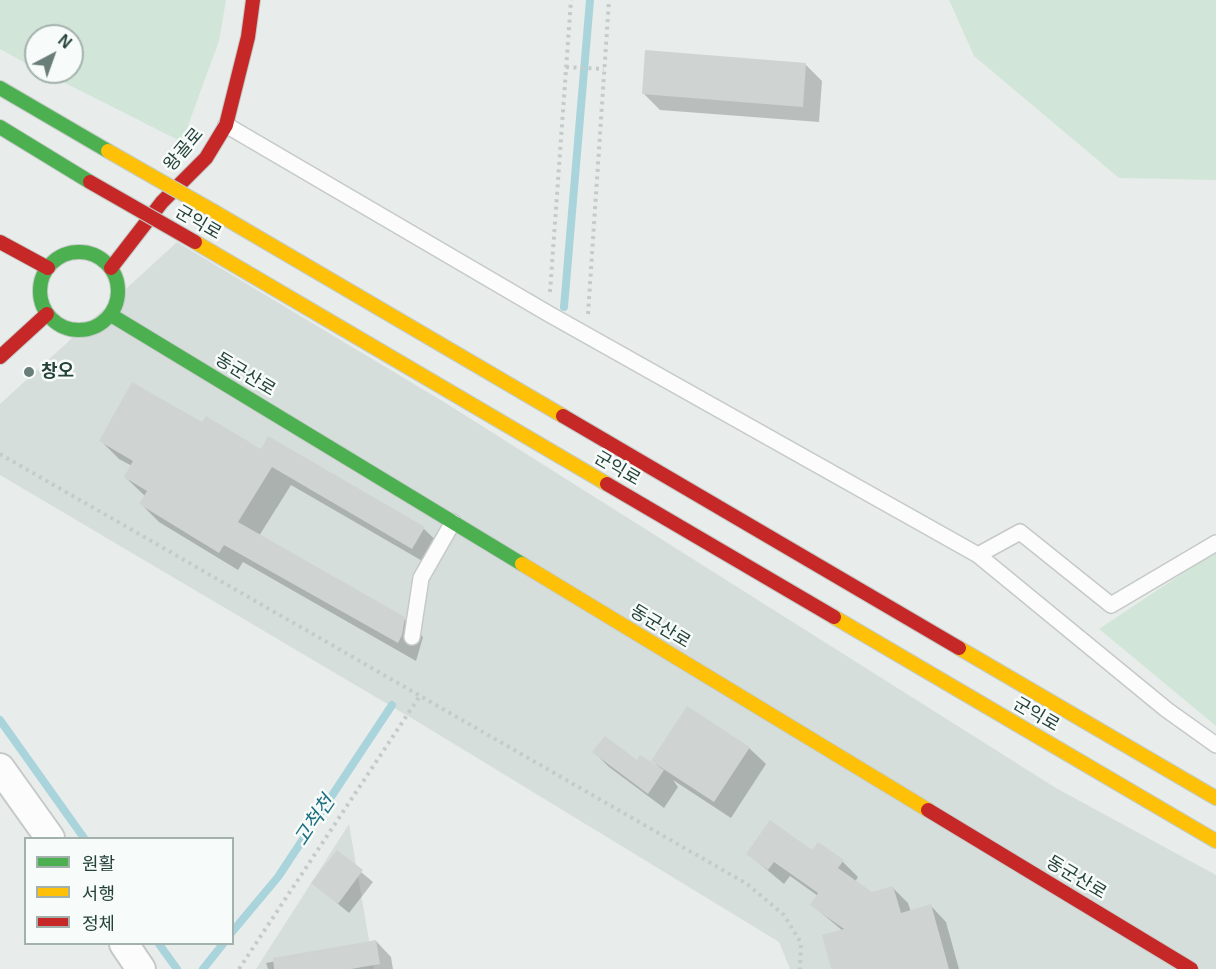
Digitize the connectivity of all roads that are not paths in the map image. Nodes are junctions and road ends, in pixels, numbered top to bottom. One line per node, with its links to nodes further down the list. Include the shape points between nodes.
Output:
1 (254, 0): 3 (main road, 왕골로)
2 (0, 88): 17 (main road, 군익로, bridge)
3 (226, 125): 7 (main road, 왕골로, via 206,158 162,202); 13 (lane, via 549,314)
4 (0, 127): 19 (main road, 군익로, bridge)
5 (0, 242): 6 (main road)
6 (48, 268): 7 (main road, via 62,256 79,252 103,260); 8 (main road, via 40,291)
7 (111, 268): 9 (main road, via 119,292)
8 (47, 314): 9 (main road, via 56,323 79,331 91,329); 10 (main road)
9 (111, 315): 11 (main road, 동군산로)
10 (0, 357)
11 (453, 522): 14 (lane, via 421,578); 22 (main road, 동군산로)
12 (1216, 543): 13 (lane, via 1111,605 1020,532)
13 (978, 555): 15 (lane)
14 (412, 637)
15 (1216, 746)
16 (0, 768): 18 (street)
17 (1216, 798)
18 (49, 837)
19 (1216, 841)
20 (125, 945): 21 (street)
21 (141, 969)
22 (1191, 969)

